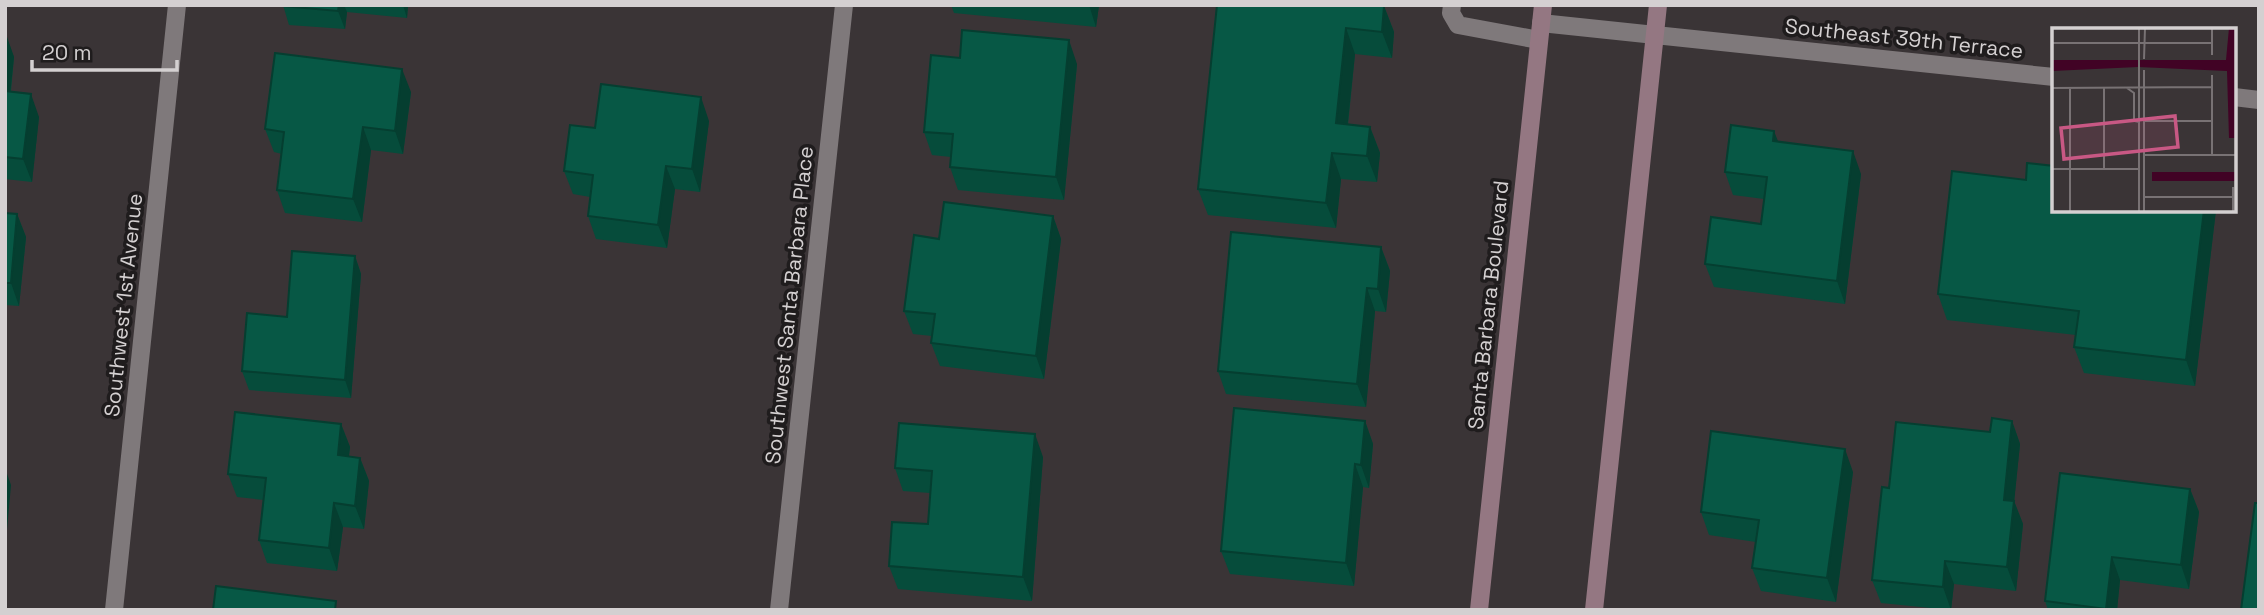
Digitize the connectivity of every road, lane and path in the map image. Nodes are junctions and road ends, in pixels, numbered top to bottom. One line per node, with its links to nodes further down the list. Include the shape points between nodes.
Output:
1 (177, 5): 10 (street, Southwest 1st Avenue)
2 (844, 5): 11 (street, Southwest Santa Barbara Place)
3 (1452, 5): 5 (street, Southeast 39th Terrace, via 1458,25)
4 (1658, 5): 6 (main road)
5 (1541, 23): 6 (street, Southeast 39th Terrace); 12 (main road, Santa Barbara Boulevard)
6 (1655, 34): 7 (street, Southeast 39th Terrace); 13 (main road)
7 (2052, 77)
8 (2236, 97): 9 (street)
9 (2259, 100)
10 (114, 610)
11 (779, 610)
12 (1479, 610)
13 (1594, 610)

